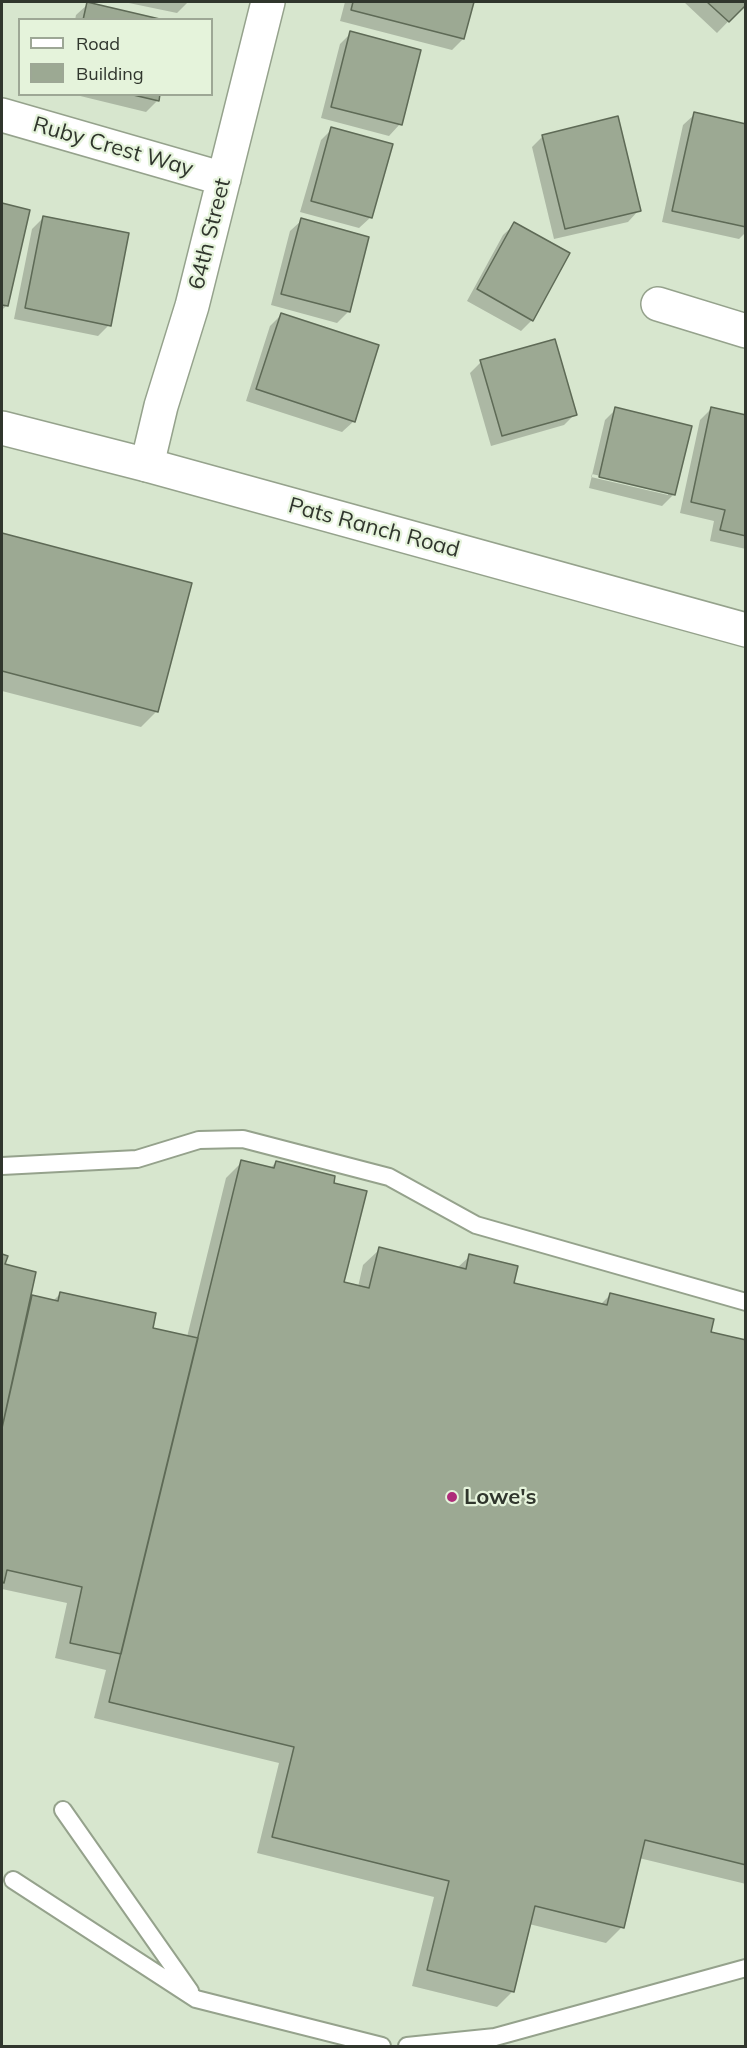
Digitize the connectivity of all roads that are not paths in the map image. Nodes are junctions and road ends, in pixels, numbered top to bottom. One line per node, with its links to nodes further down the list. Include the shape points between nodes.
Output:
1 (268, 2): 3 (street, 64th Street)
2 (2, 115): 3 (street, Ruby Crest Way)
3 (224, 179): 7 (street, 64th Street)
4 (657, 304): 5 (street)
5 (746, 331)
6 (2, 428): 7 (street, Pats Ranch Road)
7 (147, 465): 8 (street, Pats Ranch Road)
8 (746, 630)
9 (2, 1166): 10 (lane, via 137,1159 199,1140 243,1139 388,1177 476,1225)
10 (746, 1302)
11 (63, 1810): 14 (lane)
12 (13, 1880): 14 (lane)
13 (746, 1968): 16 (lane, via 495,2037)
14 (196, 1999): 15 (lane)
15 (382, 2046)
16 (407, 2046)

